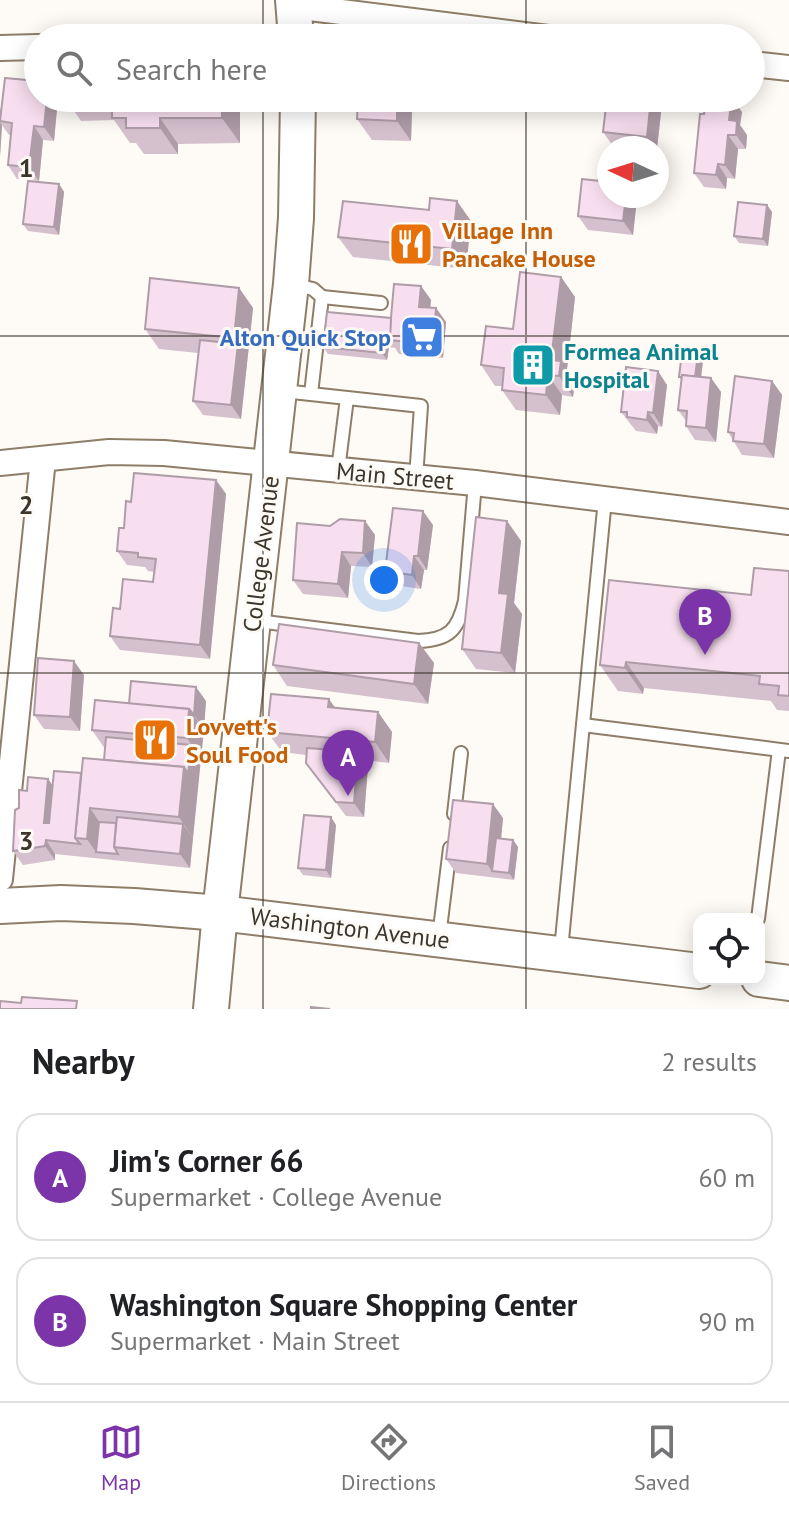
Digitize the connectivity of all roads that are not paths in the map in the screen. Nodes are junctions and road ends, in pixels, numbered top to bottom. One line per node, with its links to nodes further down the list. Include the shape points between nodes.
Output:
1 (294, 15): 2 (street)
2 (393, 24)
3 (24, 47): 4 (street)
4 (0, 48)
5 (765, 65): 6 (street)
6 (789, 68)
7 (298, 112): 8 (main road, College Avenue)
8 (291, 284): 9 (lane); 11 (main road, College Avenue)
9 (322, 297): 10 (lane); 11 (lane)
10 (381, 303)
11 (295, 392): 12 (lane); 15 (main road, College Avenue)
12 (347, 398): 16 (lane); 17 (lane, via 421,406)
13 (43, 459): 14 (street, Main Street); 15 (street, Main Street, via 164,453); 25 (street)
14 (0, 463)
15 (272, 465): 16 (street, Main Street); 21 (main road, College Avenue)
16 (338, 470): 17 (street, Main Street)
17 (416, 478): 18 (street, Main Street)
18 (475, 483): 19 (street, Main Street); 21 (lane, via 465,601 457,627 446,636 418,641)
19 (605, 499): 20 (street, Main Street); 22 (lane)
20 (789, 522)
21 (254, 621): 27 (main road, College Avenue)
22 (583, 725): 23 (lane); 30 (lane)
23 (784, 750): 28 (lane)
24 (461, 753): 29 (lane)
25 (0, 879)
26 (0, 906): 27 (main road, Washington Avenue, via 61,903)
27 (220, 913): 29 (main road, Washington Avenue); 34 (main road, College Avenue)
28 (759, 913)
29 (439, 939): 30 (main road, Washington Avenue)
30 (561, 954): 31 (main road, Washington Avenue)
31 (693, 970)
32 (765, 980): 33 (main road)
33 (789, 983)
34 (211, 1009)

